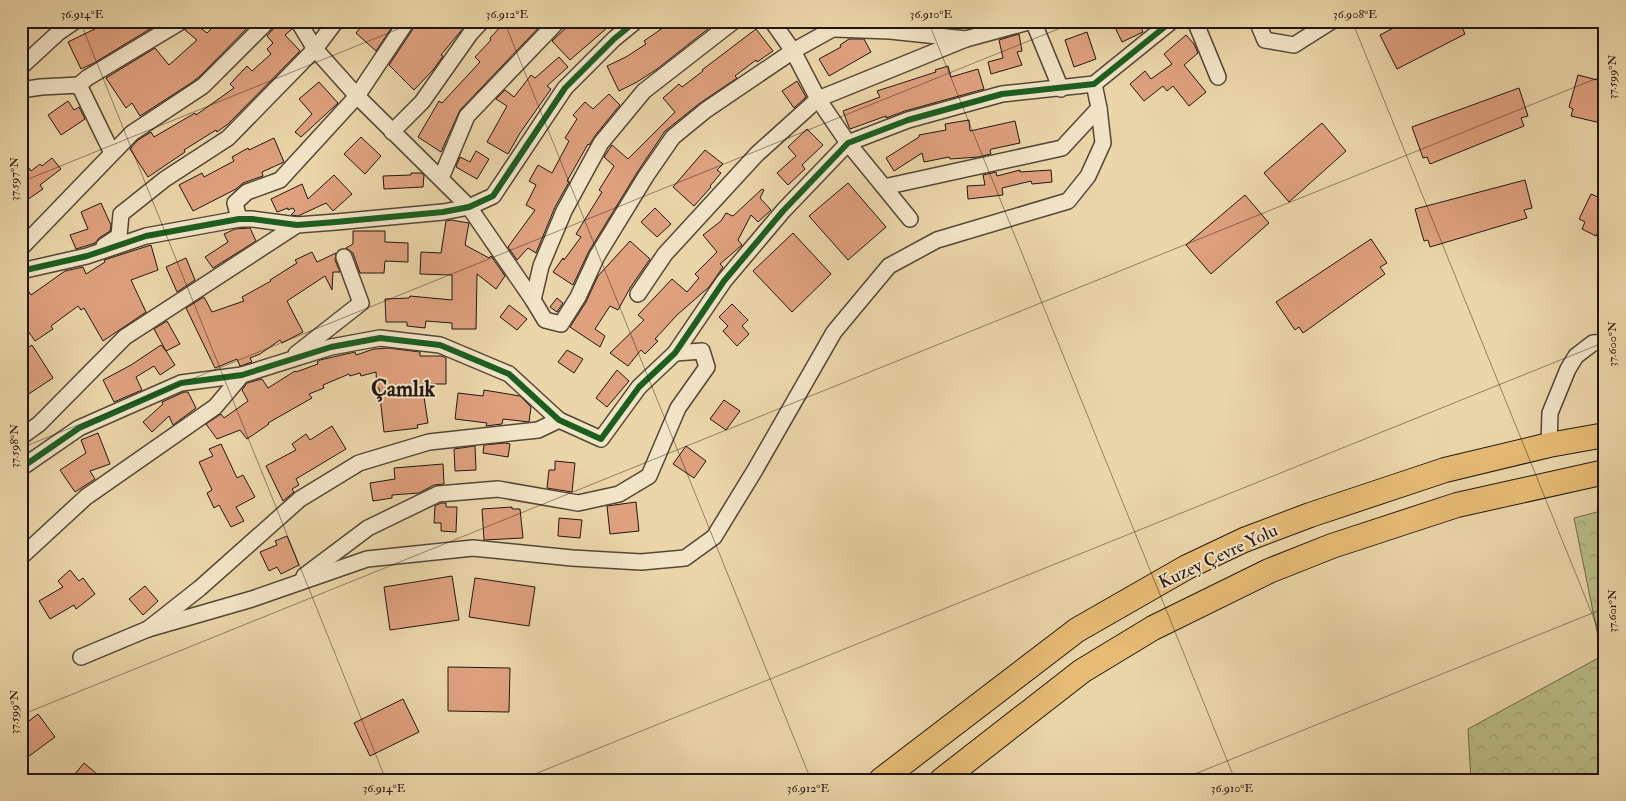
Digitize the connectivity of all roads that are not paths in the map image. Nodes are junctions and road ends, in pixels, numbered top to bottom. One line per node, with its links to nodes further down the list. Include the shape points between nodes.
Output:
1 (75, 21): 21 (street)
2 (182, 21): 24 (street)
3 (268, 21): 32 (street, via 203,86 132,133)
4 (298, 21): 19 (street)
5 (336, 21): 19 (street)
6 (407, 21): 27 (street)
7 (482, 21): 30 (street, via 422,102)
8 (558, 21): 33 (street, via 467,116)
9 (636, 21): 35 (street, via 565,88 493,196)
10 (734, 21): 44 (street, via 644,91 601,143 564,211 541,266)
11 (772, 21): 20 (street)
12 (1033, 21): 18 (street); 25 (street)
13 (1172, 21): 23 (street)
14 (1194, 21): 22 (street)
15 (1257, 21): 16 (street, via 1265,40 1294,45)
16 (1332, 21)
17 (841, 25): 18 (street); 20 (street)
18 (966, 39): 28 (street)
19 (315, 49): 27 (street); 40 (street, via 228,138 165,179 121,214 119,236)
20 (793, 52): 28 (street); 44 (street, via 706,110 673,137 597,256 561,324 545,320)
21 (21, 67)
22 (1218, 77)
23 (1094, 84): 25 (street); 29 (street)
24 (80, 85): 26 (street); 32 (street)
25 (1061, 89): 31 (street, via 1002,94 908,120)
26 (21, 90)
27 (357, 96): 30 (street); 36 (street, via 280,180 247,192 235,202)
28 (818, 99): 31 (street); 43 (street, via 757,154 665,254)
29 (1099, 108): 34 (street, via 1062,148); 56 (street, via 1103,143 1088,176 1068,201 937,240 889,266 834,332 714,537 685,558 641,562 472,548 367,559)
30 (392, 132): 33 (street)
31 (848, 143): 34 (street); 46 (street, via 783,211 724,281)
32 (112, 153): 39 (street)
33 (441, 178): 35 (street)
34 (884, 187): 37 (street)
35 (469, 207): 38 (street); 44 (street)
36 (239, 219): 38 (street); 40 (street, via 146,236)
37 (910, 219)
38 (297, 224): 51 (street, via 125,337 39,424)
39 (21, 248)
40 (87, 256): 42 (street)
41 (344, 257): 47 (street, via 361,303)
42 (21, 270)
43 (638, 294)
44 (533, 300)
45 (1605, 342): 52 (street, via 1593,344 1576,356 1568,369 1550,413)
46 (675, 354): 49 (street, via 639,387 601,439); 56 (street, via 702,351 707,367 678,408 649,476 619,494 578,503 498,489 438,494 368,528)
47 (288, 360): 48 (street); 49 (street, via 331,346 380,338 440,345 509,374)
48 (242, 375): 53 (street, via 180,383 79,428); 55 (street, via 215,407 86,497)
49 (558, 420): 57 (street, via 538,430 428,442 359,463 300,499 200,588)
50 (1605, 434): 52 (main road, Kuzey Çevre Yolu)
51 (21, 437)
52 (1549, 445): 59 (main road, Kuzey Çevre Yolu, via 1445,470 1310,515 1244,540 1188,567 1077,630)
53 (21, 468)
54 (1605, 472): 60 (main road, Kuzey Çevre Yolu, via 1457,505 1332,546 1269,571 1153,628 1082,672)
55 (21, 557)
56 (293, 585): 57 (street)
57 (148, 628): 58 (street)
58 (81, 657)
59 (881, 780)
60 (942, 780)

